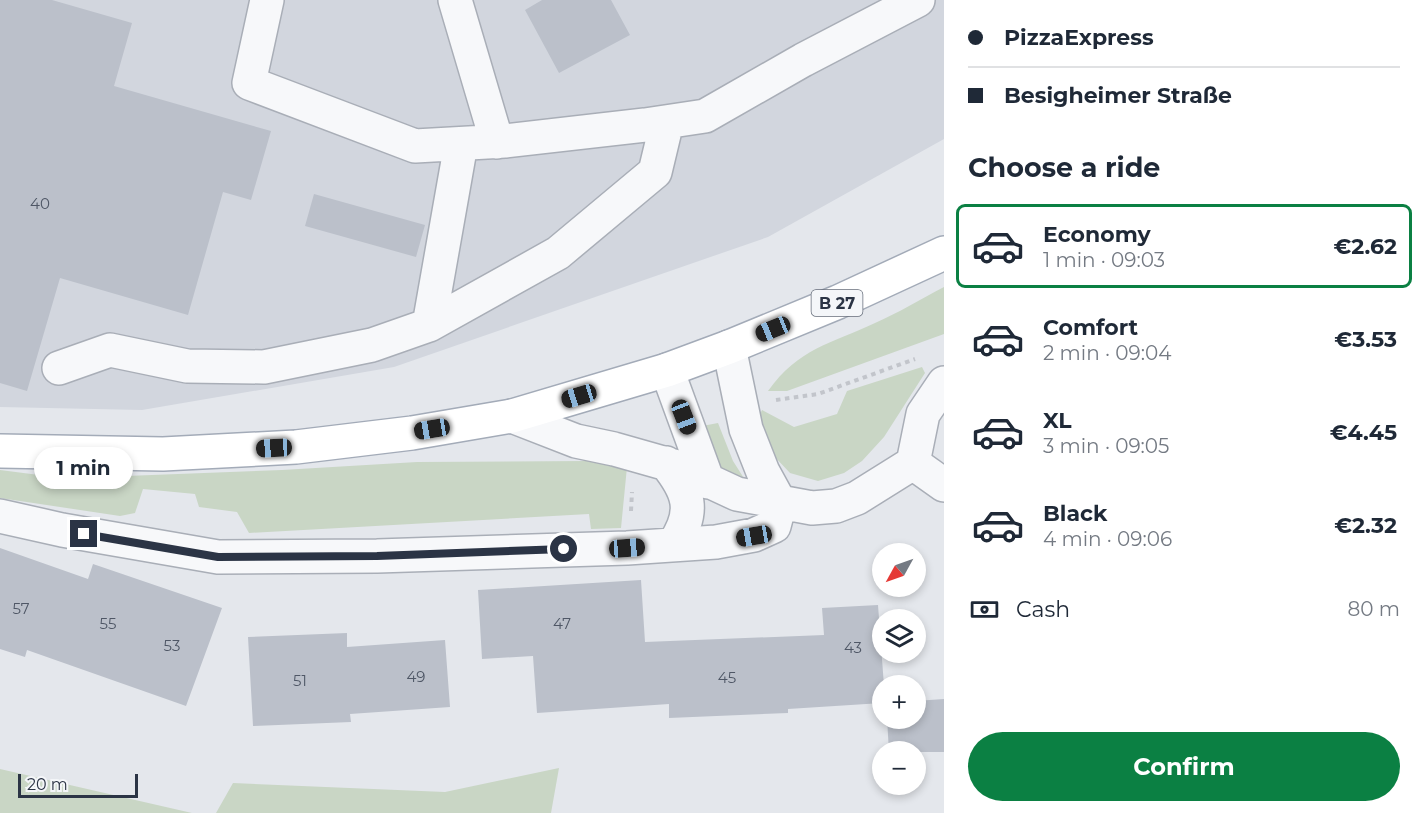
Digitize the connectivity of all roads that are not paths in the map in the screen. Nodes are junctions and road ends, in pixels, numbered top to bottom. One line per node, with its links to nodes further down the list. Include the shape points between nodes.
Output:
1 (267, 0): 6 (street, via 249,83 415,146)
2 (455, 0): 5 (street)
3 (918, 0): 4 (street, via 705,116)
4 (667, 122): 5 (street); 8 (street, via 655,172 558,253)
5 (497, 142): 6 (street)
6 (460, 144): 8 (street)
7 (944, 253): 9 (main road, B 27)
8 (429, 324): 10 (street, via 372,345 264,367 187,366 110,350)
9 (729, 347): 11 (main road, B 27); 19 (street, via 746,429)
10 (59, 368)
11 (667, 370): 13 (main road, B 27); 17 (street)
12 (944, 383): 16 (street, via 923,414)
13 (512, 416): 14 (main road, B 27, via 296,447 163,454); 15 (street, via 576,441)
14 (0, 451)
15 (666, 463): 17 (street); 21 (street, via 680,481 689,507 686,523)
16 (913, 463): 18 (street); 19 (street, via 857,498 836,506 812,508)
17 (708, 482): 19 (street, via 737,494)
18 (944, 485)
19 (780, 503): 21 (street, via 774,526 754,536)
20 (0, 516): 21 (street, via 218,557 377,556)
21 (674, 544)

